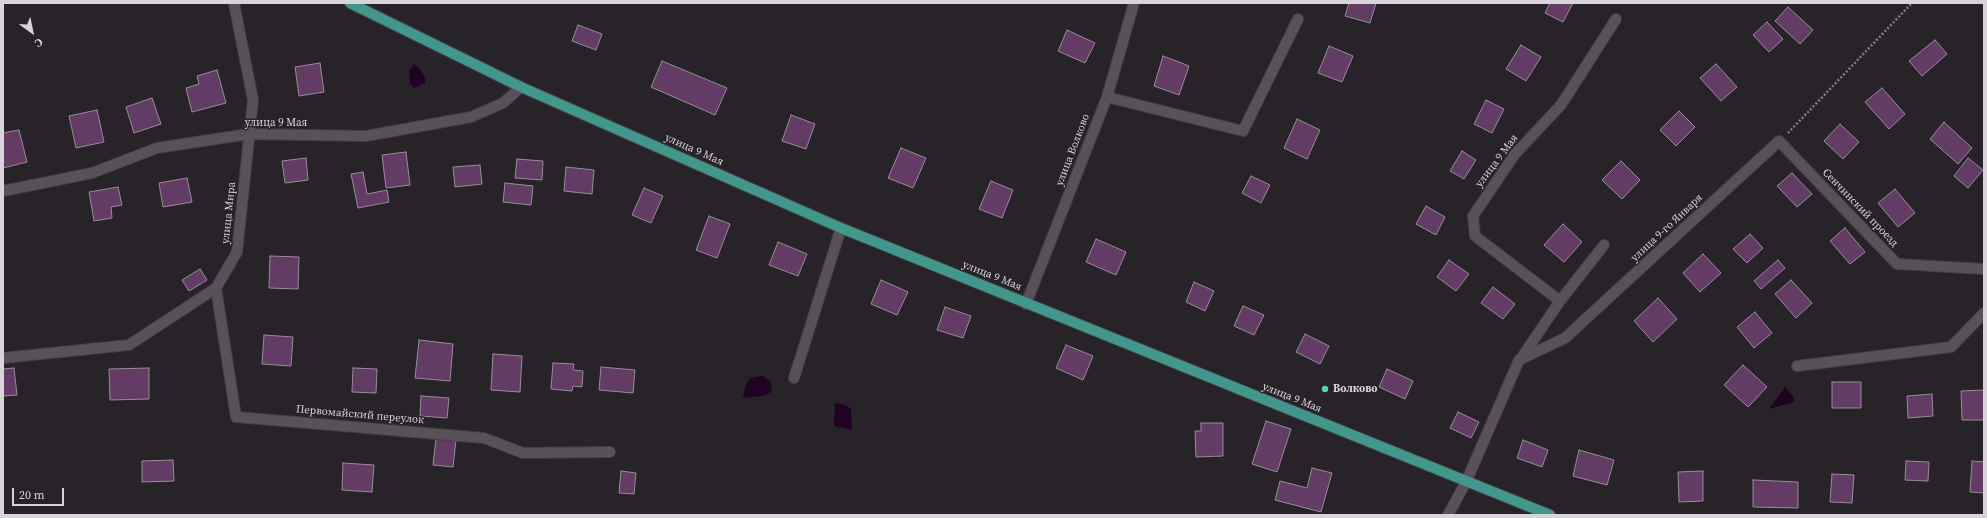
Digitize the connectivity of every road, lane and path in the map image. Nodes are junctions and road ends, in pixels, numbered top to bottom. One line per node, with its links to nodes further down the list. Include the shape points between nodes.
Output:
1 (234, 3): 9 (street, улица Мира, via 253,100)
2 (350, 3): 7 (main road, улица 9 Мая)
3 (1134, 3): 8 (street, улица Волково)
4 (1912, 3): 10 (path)
5 (1298, 19): 8 (street, via 1243,131)
6 (1616, 19): 16 (street, улица 9 Мая, via 1561,105 1515,154 1473,216 1475,236)
7 (521, 87): 9 (street, улица 9 Мая, via 503,103 471,117 366,136); 12 (main road, улица 9 Мая)
8 (1106, 97): 17 (street, улица Волково)
9 (249, 134): 11 (street, улица 9 Мая, via 157,148 92,173); 15 (street, улица Мира, via 237,252)
10 (1779, 141): 14 (street, Сенчинский проезд, via 1897,264); 20 (street, улица 9-го Января, via 1565,338)
11 (3, 191)
12 (841, 228): 17 (main road, улица 9 Мая); 22 (street)
13 (1604, 245): 16 (street)
14 (1984, 269)
15 (216, 288): 19 (street, улица Мира, via 129,345); 23 (street, Первомайский переулок, via 236,417 484,438 523,453)
16 (1560, 301): 20 (street)
17 (1026, 304): 24 (main road, улица 9 Мая)
18 (1984, 313): 21 (street, via 1951,347)
19 (3, 358)
20 (1520, 360): 24 (street)
21 (1797, 366)
22 (794, 378)
23 (610, 452)
24 (1462, 480): 25 (street); 26 (main road, улица 9 Мая)
25 (1448, 515)
26 (1550, 515)

